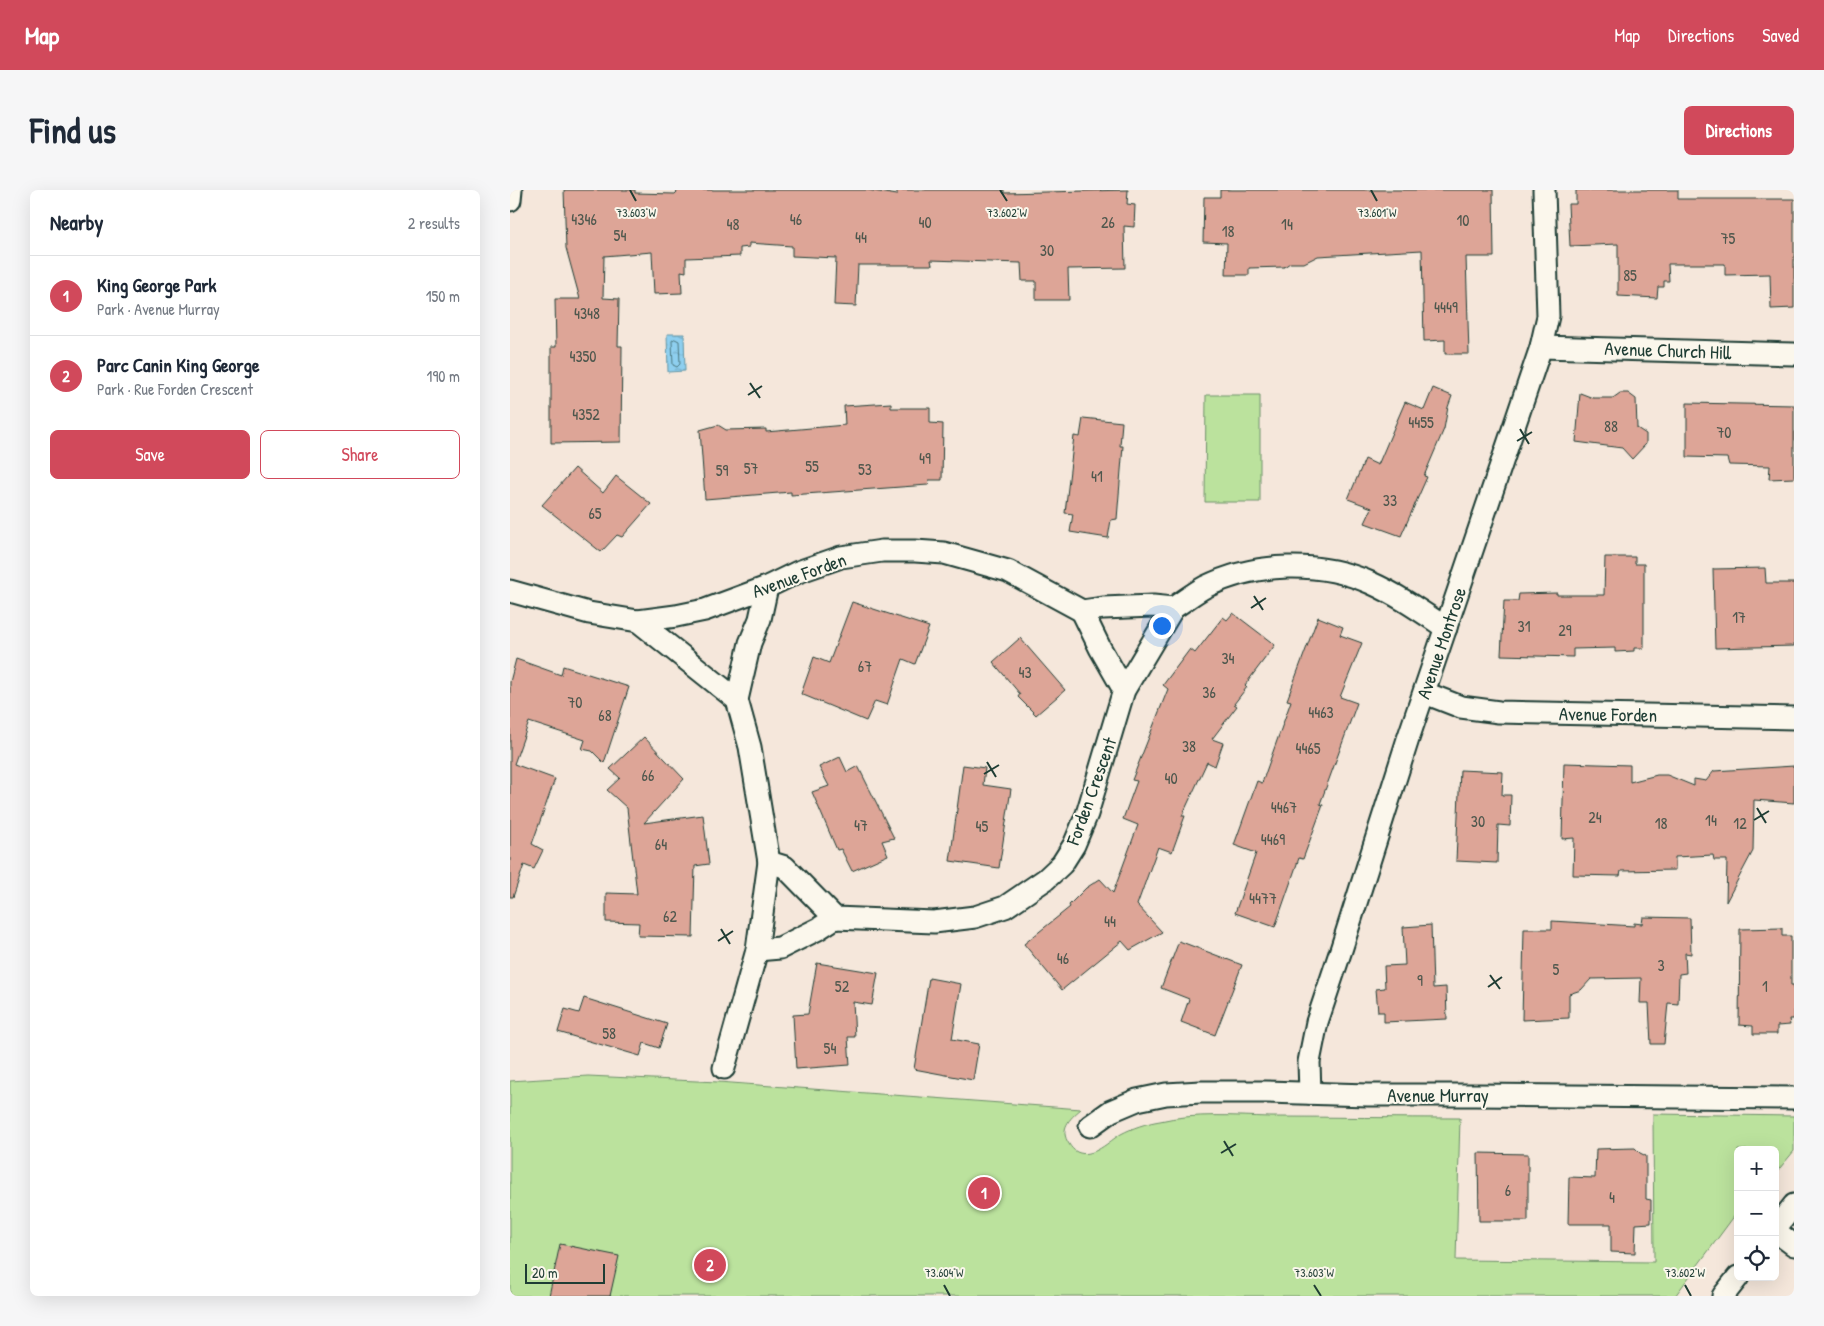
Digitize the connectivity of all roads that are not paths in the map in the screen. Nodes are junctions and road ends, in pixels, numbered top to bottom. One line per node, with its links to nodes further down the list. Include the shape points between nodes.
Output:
1 (511, 190): 3 (street)
2 (1544, 190): 4 (street, Avenue Montrose, via 1548,316)
3 (510, 200)
4 (1541, 347): 5 (street, Avenue Church Hill); 11 (street, Avenue Montrose)
5 (1794, 354)
6 (767, 587): 9 (street, Avenue Forden, via 841,557 882,551 915,551 944,554 1008,571); 10 (street, Avenue Forden, via 705,610); 14 (street)
7 (510, 590): 10 (street, Avenue Forden, via 589,613)
8 (1173, 608): 9 (street, via 1153,606); 11 (street, via 1204,588 1245,573 1280,568 1320,568 1370,582); 12 (street, Forden Crescent)
9 (1082, 611): 12 (street)
10 (638, 621): 14 (street)
11 (1446, 628): 13 (street, Avenue Montrose)
12 (1124, 690): 17 (street, Forden Crescent, via 1084,822 1062,864 1046,879 1005,907 976,917 934,922)
13 (1425, 693): 15 (street, Avenue Forden, via 1461,707 1500,712); 20 (street, Avenue Montrose, via 1317,1022 1309,1062)
14 (737, 700): 16 (street, via 750,747)
15 (1794, 718)
16 (769, 862): 17 (street, via 785,867); 18 (street)
17 (835, 918): 18 (street, via 780,948)
18 (757, 950): 19 (street)
19 (724, 1068)
20 (1310, 1093): 21 (street, Avenue Murray); 22 (street, Avenue Murray, via 1166,1094 1137,1100 1111,1111)
21 (1794, 1098)
22 (1090, 1126)
23 (1794, 1205): 24 (street)
24 (1779, 1225)
25 (1779, 1233): 26 (street)
26 (1794, 1245)
27 (1735, 1281): 28 (street)
28 (1723, 1296)

